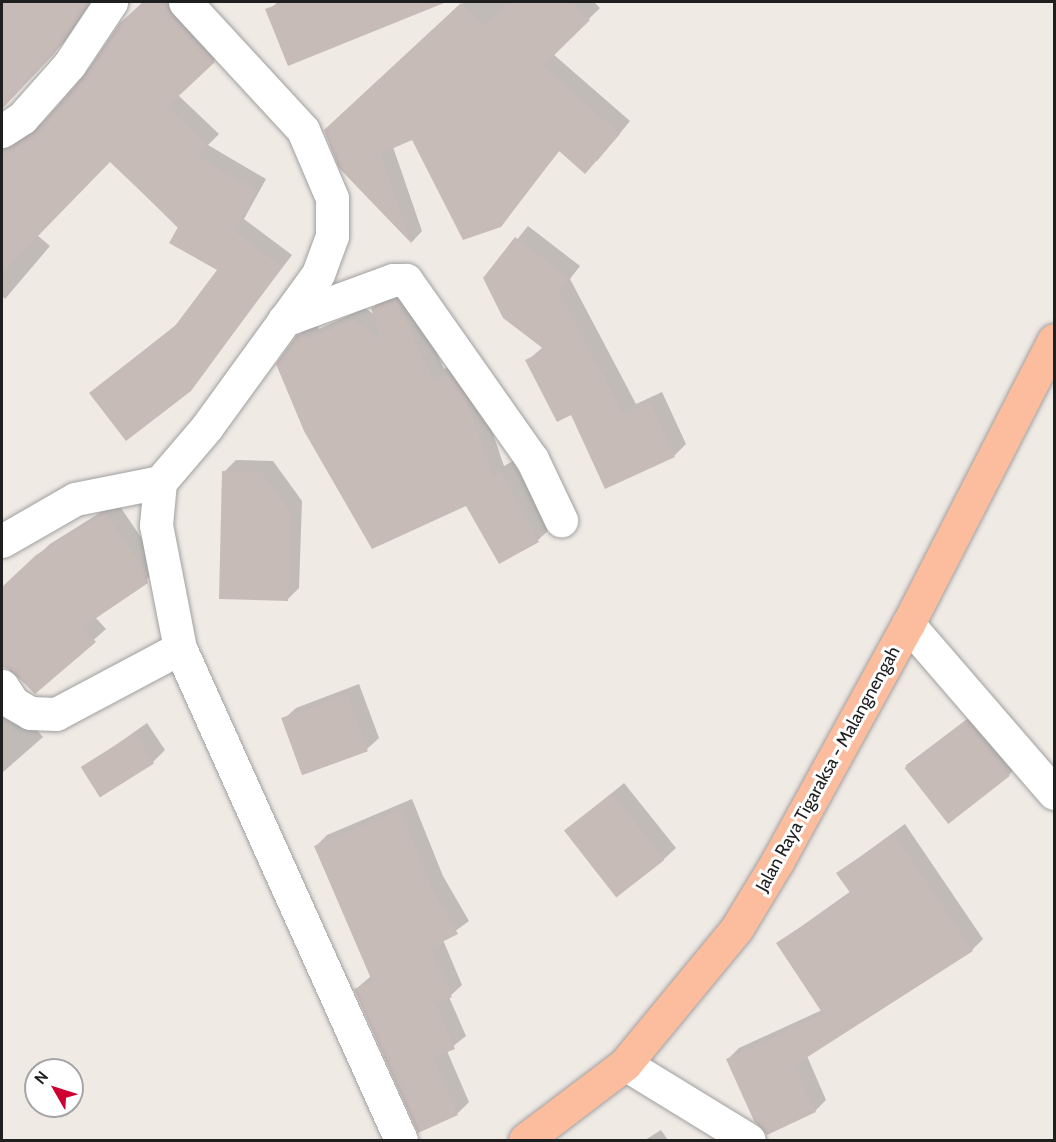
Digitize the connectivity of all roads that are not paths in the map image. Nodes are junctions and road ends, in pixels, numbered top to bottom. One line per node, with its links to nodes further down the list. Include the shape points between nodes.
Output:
1 (111, 2): 3 (street, via 69,65 21,118)
2 (185, 2): 4 (street, via 303,130 332,198 332,236 318,274)
3 (2, 131)
4 (284, 320): 6 (street, via 207,427); 7 (street, via 393,280 406,280 532,459)
5 (1054, 340): 9 (main road, Jalan Raya Tigaraksa - Malangnengah)
6 (160, 482): 8 (street, via 75,500); 10 (street, via 156,525)
7 (561, 520)
8 (2, 541)
9 (908, 624): 12 (street); 13 (main road, Jalan Raya Tigaraksa - Malangnengah, via 737,928)
10 (180, 648): 11 (street, via 56,714 30,713 13,703); 14 (street)
11 (2, 686)
12 (1054, 793)
13 (625, 1065): 15 (main road, Jalan Raya Tigaraksa - Malangnengah); 16 (street)
14 (400, 1140)
15 (525, 1140)
16 (749, 1140)

